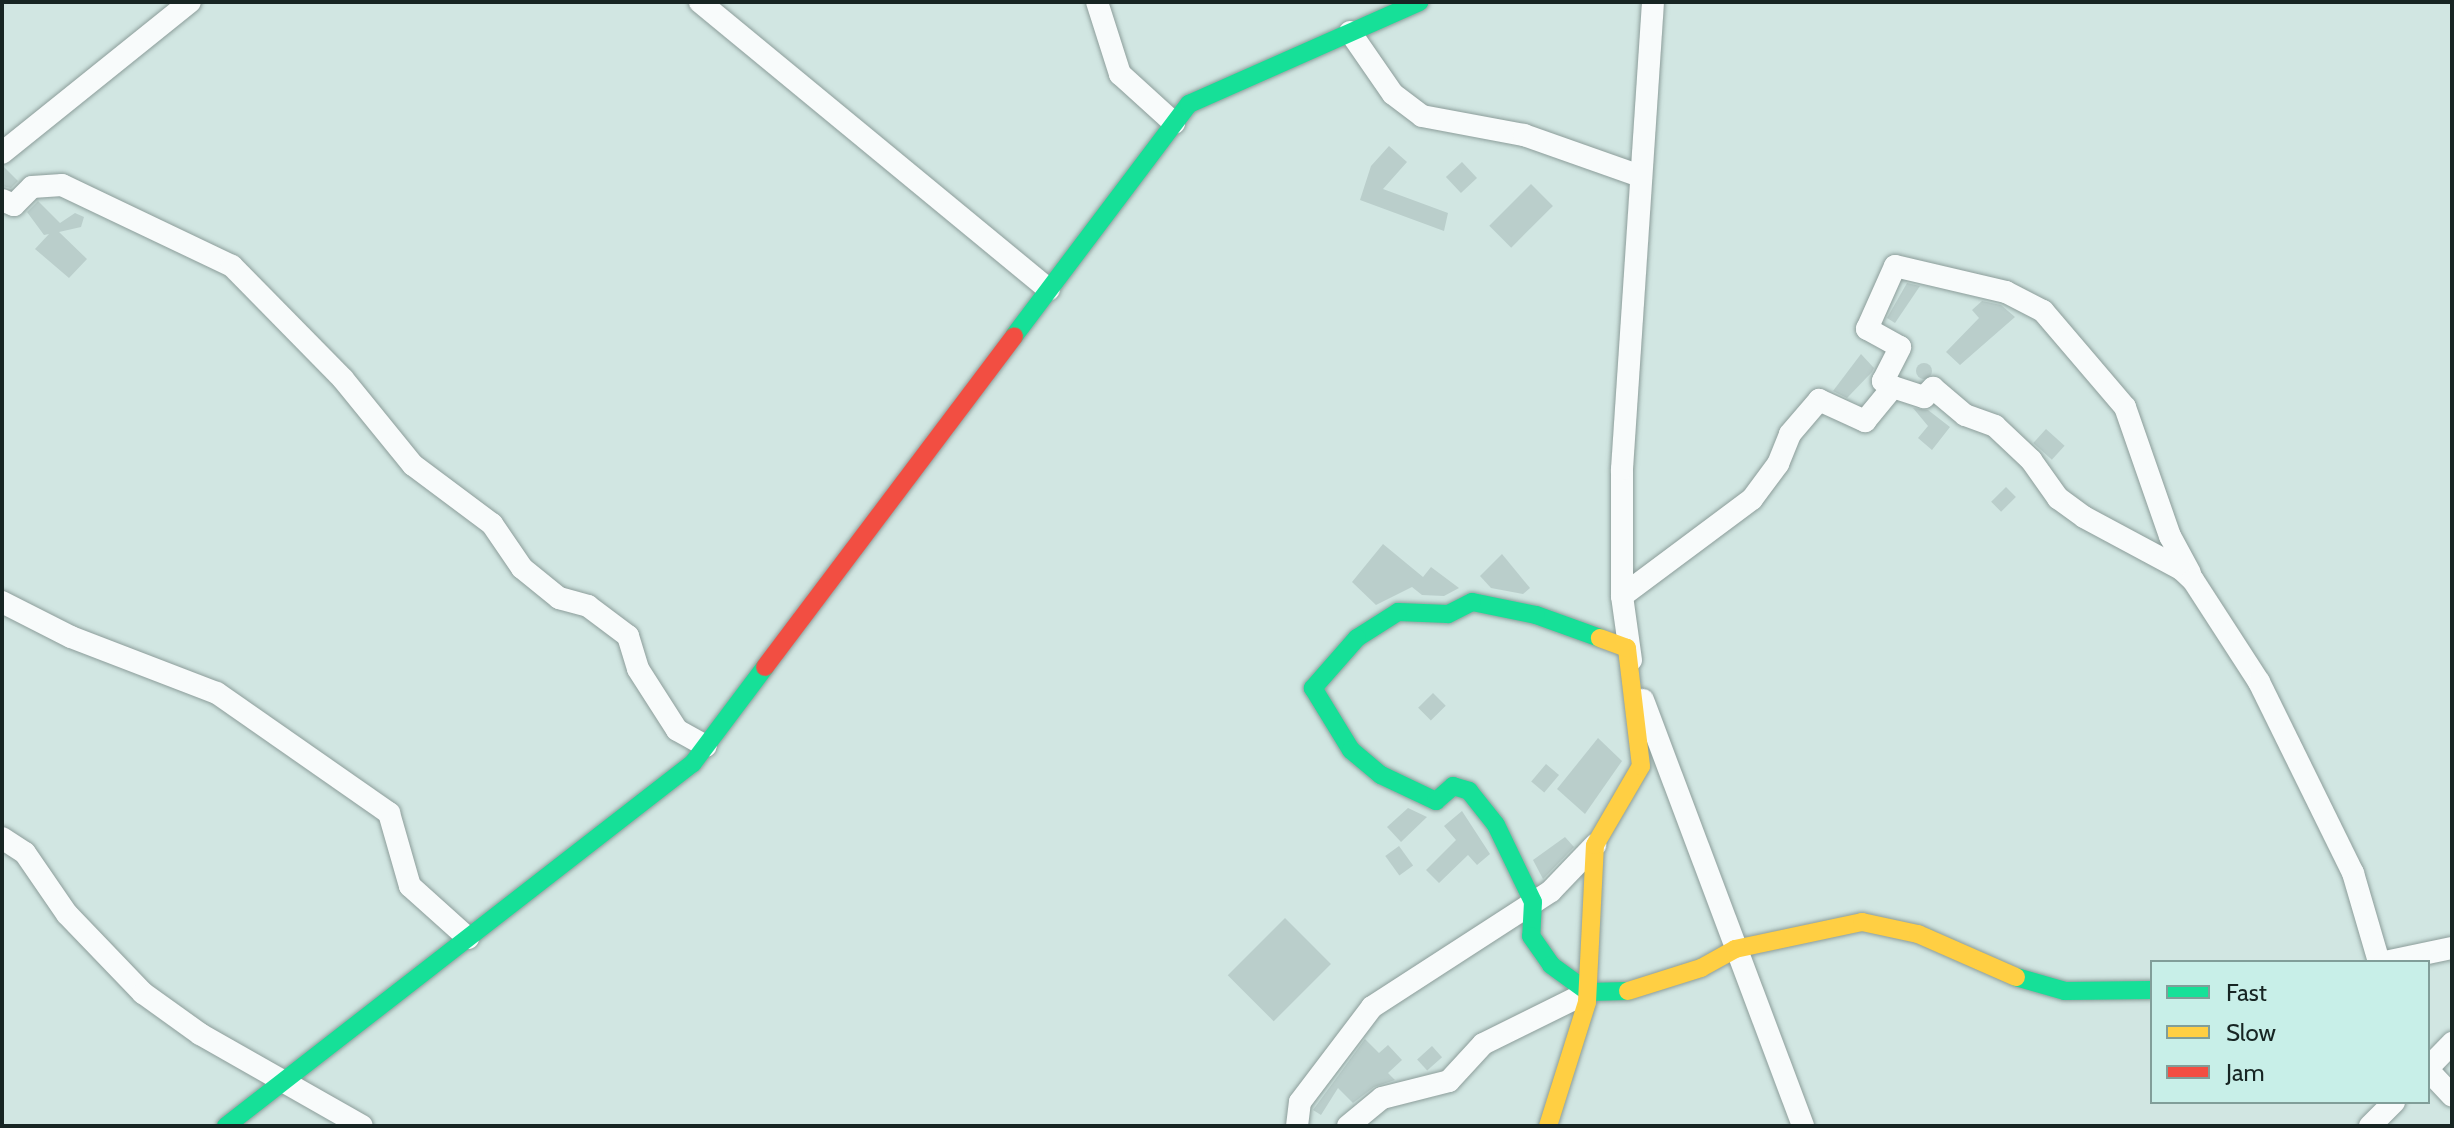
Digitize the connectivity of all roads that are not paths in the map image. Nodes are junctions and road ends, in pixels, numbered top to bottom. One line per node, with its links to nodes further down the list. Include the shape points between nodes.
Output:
1 (190, 2): 8 (street)
2 (700, 2): 11 (street)
3 (1097, 2): 7 (street, via 1120,74)
4 (1419, 2): 6 (street)
5 (1653, 2): 9 (street)
6 (1350, 32): 7 (street, via 1189,104); 9 (street, via 1393,94 1422,116 1524,135)
7 (1174, 123): 11 (street)
8 (2, 153)
9 (1640, 176): 14 (street, via 1622,469)
10 (2, 200): 17 (street, via 14,205 32,187 62,185 232,266 343,379 413,465 492,524 522,568 559,598 588,606 628,636 638,669 677,730)
11 (1049, 290): 17 (street)
12 (1893, 387): 13 (street, via 1924,397 1933,388 1965,415 1984,419 2021,449 2058,498); 13 (street, via 1883,381 1900,347 1867,329 1895,266 2006,292 2043,311 2125,407 2170,536); 14 (street, via 1865,421 1819,400 1790,434 1778,464 1752,499)
13 (2193, 580): 24 (street, via 2259,682 2353,873)
14 (1622, 596): 16 (street)
15 (2, 602): 21 (street, via 71,637 217,693 369,798 389,813 410,886)
16 (1627, 648): 19 (street, via 1641,766); 20 (street, via 1536,615 1472,602 1448,614 1398,612 1357,638 1313,688 1351,750 1381,775 1436,801 1453,786 1469,791 1496,825); 23 (street, via 1657,747)
17 (706, 746): 21 (street, via 693,763)
18 (2, 838): 31 (street, via 25,853 67,914 143,993 200,1034)
19 (1595, 845): 20 (street); 27 (street)
20 (1533, 902): 27 (street, via 1531,936 1551,965); 36 (street, via 1372,1007 1300,1102)
21 (468, 938): 31 (street)
22 (2452, 948): 25 (street)
23 (1735, 949): 26 (street, via 1842,923 1877,922 2033,985 2065,991); 27 (street, via 1676,977 1614,995); 39 (street)
24 (2378, 960)
25 (2395, 960)
26 (2150, 990)
27 (1588, 992): 37 (street, via 1483,1044 1449,1081 1382,1098); 38 (street)
28 (2452, 1043): 29 (street)
29 (2430, 1067)
30 (2430, 1071): 32 (street)
31 (286, 1079): 34 (street); 35 (street)
32 (2452, 1096)
33 (2392, 1104): 40 (street)
34 (226, 1126)
35 (362, 1126)
36 (1297, 1126)
37 (1348, 1126)
38 (1548, 1126)
39 (1803, 1126)
40 (2370, 1126)

